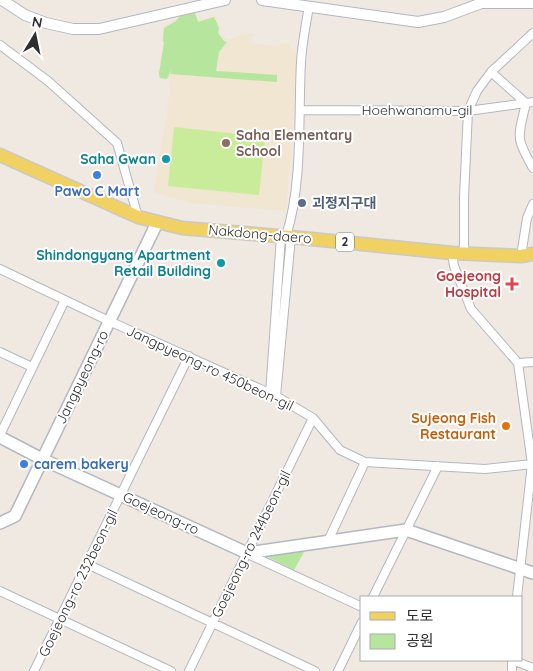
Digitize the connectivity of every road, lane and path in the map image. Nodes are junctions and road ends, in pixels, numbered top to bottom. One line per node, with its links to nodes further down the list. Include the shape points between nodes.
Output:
1 (2, 0): 2 (street, via 26,15 73,29 100,28)
2 (225, 0)
3 (262, 0): 6 (street)
4 (481, 2): 5 (street); 6 (street, via 444,17 418,22)
5 (533, 4)
6 (309, 6): 11 (street, via 301,61)
7 (533, 33): 9 (street)
8 (0, 45): 16 (street, via 48,81 117,143)
9 (491, 72): 10 (street); 12 (street)
10 (529, 102): 12 (street, Hoehwanamu-gil); 14 (street, via 518,137)
11 (300, 110): 12 (street, Hoehwanamu-gil); 18 (street, via 293,216)
12 (468, 111): 19 (street)
13 (0, 155): 16 (main road, Nakdong-daero / 2)
14 (533, 168)
15 (533, 204): 20 (street, via 527,218)
16 (138, 217): 17 (main road, Nakdong-daero / 2)
17 (157, 223): 18 (main road, Nakdong-daero / 2); 23 (main road, Jangpyeong-ro)
18 (286, 236): 19 (main road, Nakdong-daero / 2); 29 (street)
19 (458, 253): 20 (main road, Nakdong-daero / 2); 27 (street, via 454,266 471,309)
20 (527, 255)
21 (0, 269): 22 (street, Jangpyeong-ro 450beon-gil)
22 (65, 300): 23 (street, Jangpyeong-ro 450beon-gil); 28 (street)
23 (109, 321): 25 (street, Jangpyeong-ro 450beon-gil); 32 (main road, Jangpyeong-ro)
24 (0, 352): 28 (street)
25 (189, 356): 29 (street, Jangpyeong-ro 450beon-gil); 36 (street, Goejeong-ro 232beon-gil)
26 (533, 362): 27 (street)
27 (518, 363): 34 (street)
28 (32, 367): 31 (street)
29 (273, 395): 30 (street, Jangpyeong-ro 450beon-gil)
30 (313, 418): 33 (street, Jangpyeong-ro 450beon-gil, via 340,450); 40 (street, Goejeong-ro 244beon-gil)
31 (0, 436): 32 (main road, Goejeong-ro)
32 (42, 459): 36 (main road, Goejeong-ro); 37 (main road, Jangpyeong-ro, via 15,516)
33 (365, 462): 35 (street, Jangpyeong-ro 450beon-gil); 39 (street)
34 (533, 464): 35 (street, Jangpyeong-ro 450beon-gil, via 486,469); 42 (street)
35 (438, 466): 38 (street)
36 (121, 494): 40 (main road, Goejeong-ro); 41 (street, Goejeong-ro 232beon-gil)
37 (0, 523)
38 (406, 530): 39 (main road); 42 (main road); 45 (street)
39 (328, 541): 40 (main road)
40 (246, 553): 47 (street); 49 (street, Goejeong-ro 244beon-gil)
41 (87, 564): 48 (street, Goejeong-ro 232beon-gil); 49 (street)
42 (519, 569): 43 (main road); 46 (street)
43 (533, 573)
44 (0, 591): 48 (street)
45 (374, 596)
46 (516, 596)
47 (360, 606)
48 (60, 619): 53 (street, Goejeong-ro 232beon-gil); 54 (street)
49 (212, 623): 55 (street, Goejeong-ro 244beon-gil); 56 (street)
50 (360, 626): 57 (street)
51 (515, 661): 52 (street)
52 (533, 668)
53 (34, 671)
54 (171, 671)
55 (189, 671)
56 (315, 671)
57 (338, 671)

